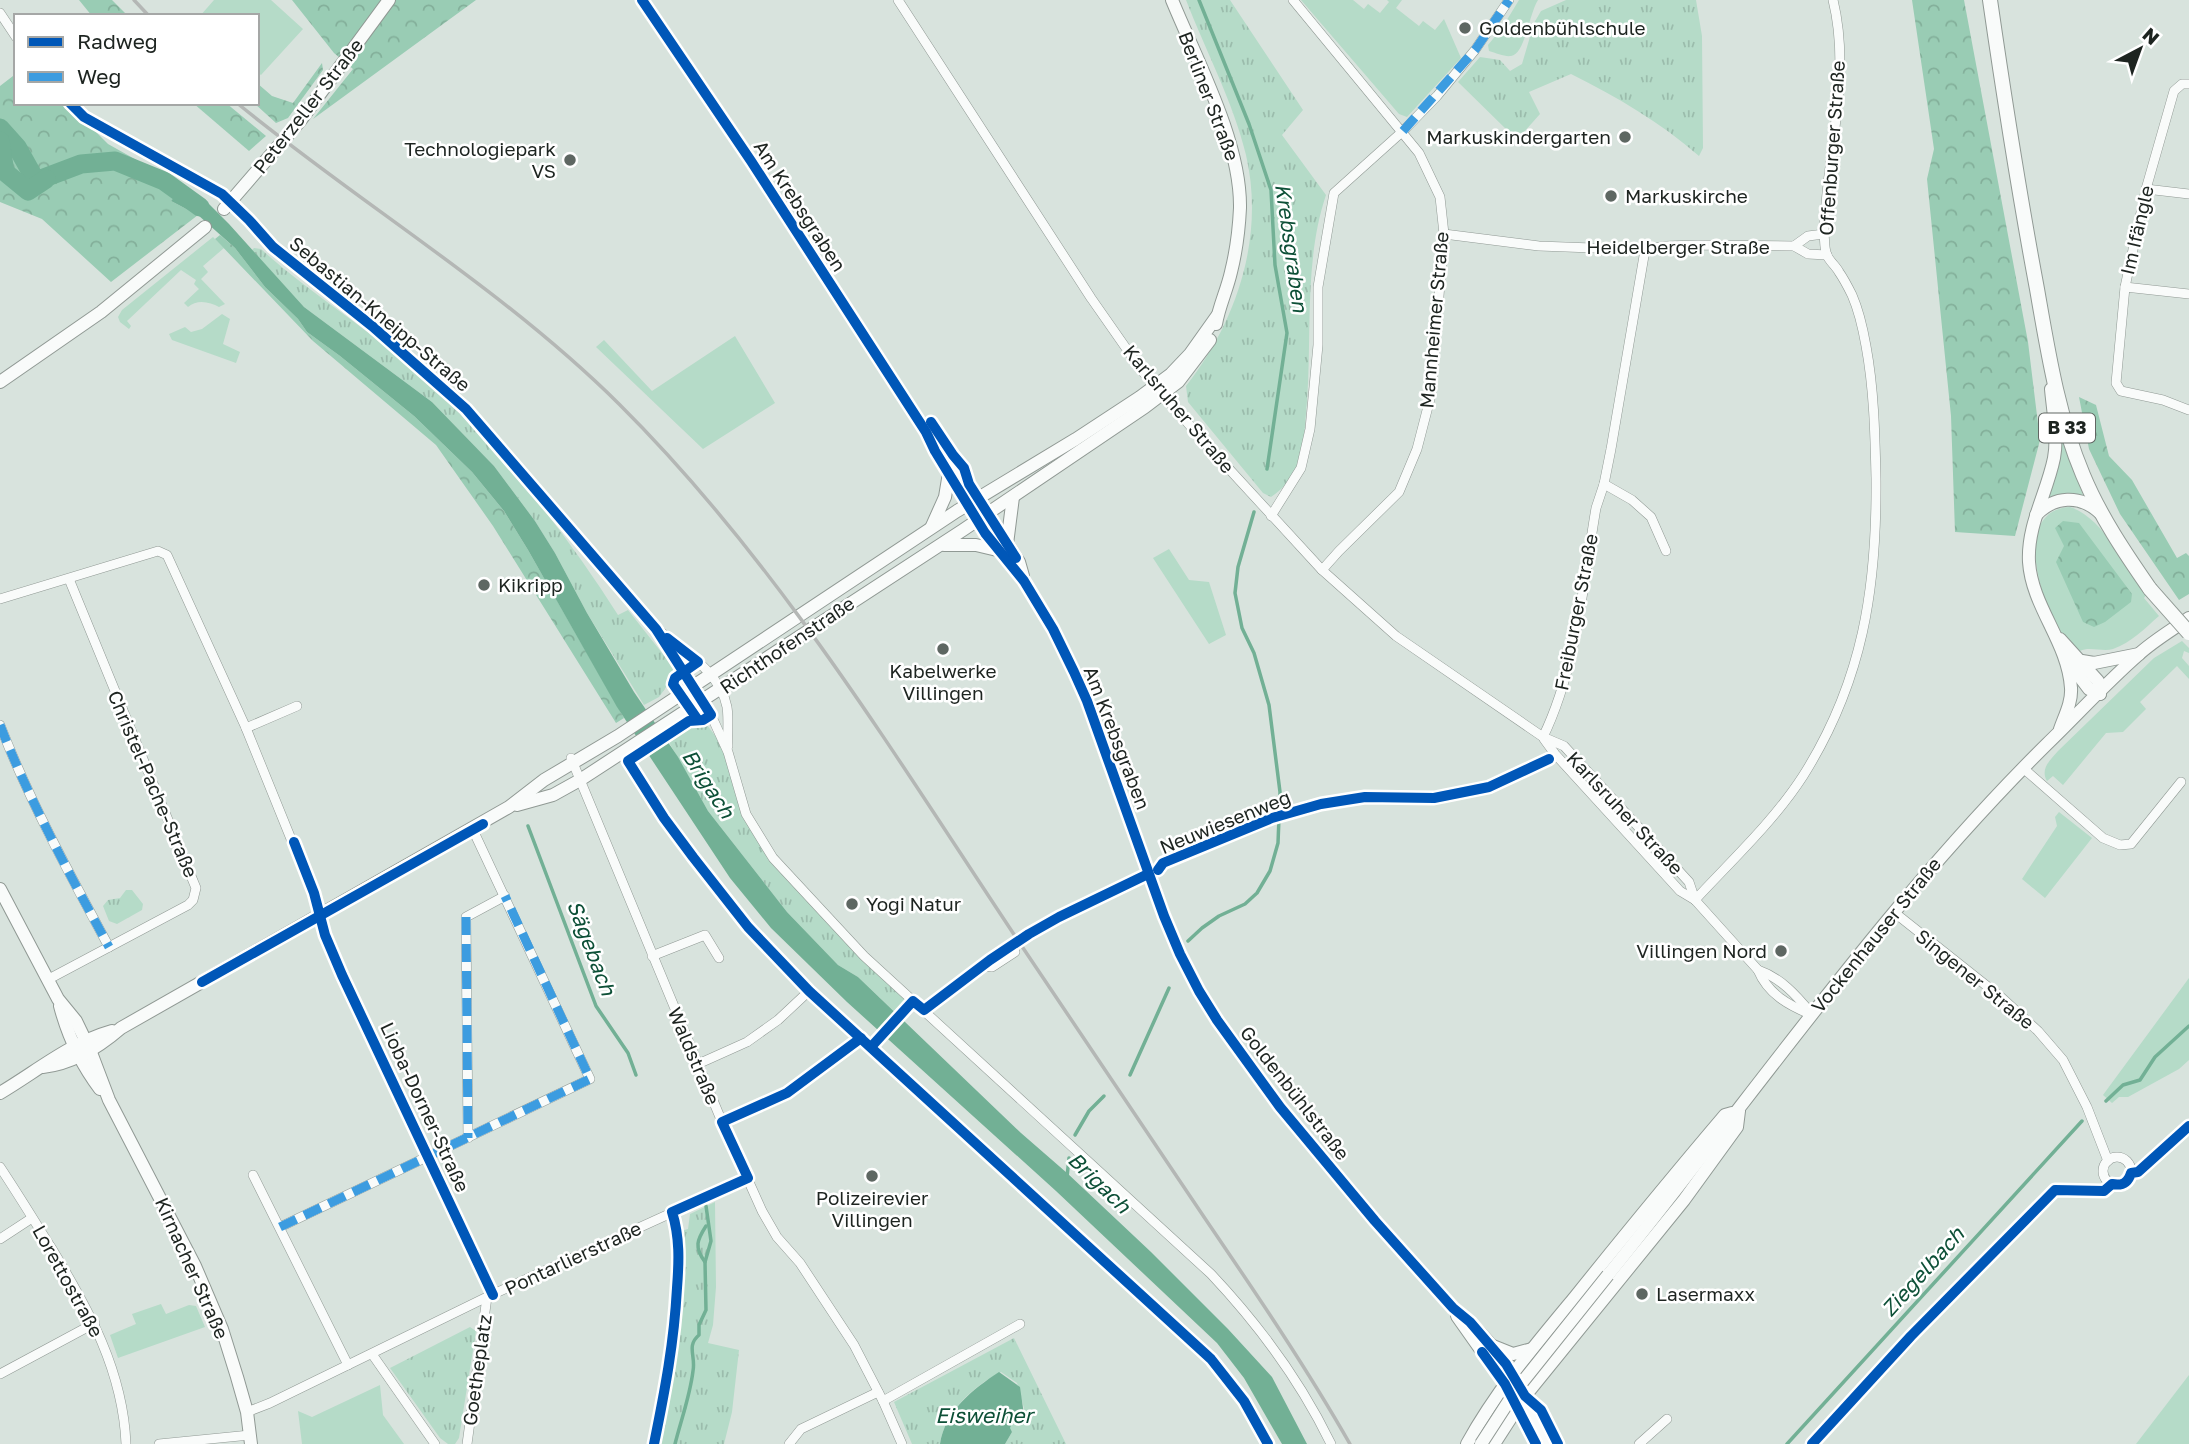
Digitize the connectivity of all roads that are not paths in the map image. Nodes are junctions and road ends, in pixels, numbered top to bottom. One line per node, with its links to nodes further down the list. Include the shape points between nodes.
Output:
1 (389, 0): 16 (street, Peterzeller Straße, via 311,106)
2 (642, 0): 29 (street, Am Krebsgraben)
3 (1172, 0): 27 (street, Berliner Straße, via 1228,135 1238,171 1240,209 1232,269 1217,316)
4 (1293, 0): 13 (street, Mannheimer Straße)
5 (1509, 0): 13 (street, via 1475,51)
6 (1833, 0): 19 (street, Offenburger Straße, via 1839,99)
7 (1990, 0): 25 (main road, B 33, via 2013,163)
8 (900, 1): 27 (street, Karlsruher Straße, via 1091,298)
9 (0, 13): 10 (street)
10 (14, 34)
11 (2186, 84): 14 (street, Im Ifängle, via 2174,91)
12 (72, 105): 16 (street, Sebastian-Kneipp-Straße, via 84,117 209,186)
13 (1403, 131): 18 (street, Mannheimer Straße, via 1440,197); 35 (street, via 1334,192 1318,287 1310,429 1301,468)
14 (2146, 189): 15 (street); 23 (street, Im Ifängle)
15 (2189, 194)
16 (228, 206): 46 (street, Sebastian-Kneipp-Straße, via 466,409)
17 (205, 227): 26 (street, via 101,313)
18 (1444, 234): 21 (street, Heidelberger Straße, via 1539,246); 42 (street, Mannheimer Straße, via 1431,395 1417,449 1399,492)
19 (1824, 234): 20 (street, via 1808,236); 22 (street, Offenburger Straße)
20 (1794, 246): 21 (street, Heidelberger Straße, via 1698,245); 22 (street, Heidelberger Straße, via 1808,254)
21 (1645, 250): 31 (street, Freiburger Straße)
22 (1827, 255): 72 (street, via 1852,296 1867,353 1875,442 1876,536 1864,631 1847,688 1804,774)
23 (2125, 287): 24 (street); 28 (street, Im Ifängle, via 2116,383 2121,391)
24 (2189, 294)
25 (2046, 337): 34 (main road, B 33, via 2067,432); 36 (street, via 2055,448)
26 (0, 382)
27 (1159, 390): 32 (street, Berliner Straße); 33 (street, Berliner Straße); 35 (street, Karlsruher Straße)
28 (2189, 410)
29 (926, 432): 30 (street, Am Krebsgraben); 33 (street, Am Krebsgraben, via 941,447)
30 (949, 473): 33 (street, Am Krebsgraben); 38 (street, via 945,497)
31 (1604, 484): 41 (street, via 1651,517); 61 (street, Freiburger Straße, via 1569,664)
32 (1013, 497): 37 (street, Berliner Straße); 40 (street)
33 (974, 502): 37 (street, Am Krebsgraben); 38 (street, Richthofenstraße)
34 (2103, 515): 36 (street, via 2084,502 2069,499 2047,505); 47 (main road, B 33, bridge, via 2150,589)
35 (1271, 516): 42 (street, Karlsruher Straße)
36 (2036, 516): 48 (street, via 2029,547 2030,570)
37 (983, 517): 39 (street, Richthofenstraße); 40 (street, Am Krebsgraben)
38 (930, 529): 52 (street, Richthofenstraße)
39 (940, 545): 40 (street); 54 (street, Richthofenstraße)
40 (1002, 547): 69 (street, Am Krebsgraben, via 1053,629 1087,701)
41 (1666, 551)
42 (1322, 570): 61 (street, Karlsruher Straße, via 1396,636)
43 (69, 579): 44 (street); 59 (street, via 158,551 167,555); 76 (street, Christel-Pache-Straße, via 196,888 188,905)
44 (0, 599)
45 (2189, 618): 50 (street, Vockenhauser Straße)
46 (656, 629): 52 (street, Sebastian-Kneipp-Straße); 53 (street, Sebastian-Kneipp-Straße)
47 (2189, 633)
48 (2056, 635): 49 (street); 51 (street)
49 (2063, 654): 55 (street, via 2088,690); 60 (street, via 2071,687)
50 (2138, 654): 51 (street); 55 (street, Vockenhauser Straße)
51 (2082, 661): 55 (street, via 2098,681)
52 (710, 676): 53 (street, Richthofenstraße); 54 (street, Sebastian-Kneipp-Straße)
53 (692, 685): 56 (street, Sebastian-Kneipp-Straße); 63 (street, Richthofenstraße, via 618,736)
54 (720, 690): 56 (street, Richthofenstraße); 62 (street, Sebastian-Kneipp-Straße, via 727,707)
55 (2100, 694): 60 (street, Vockenhauser Straße)
56 (702, 700): 62 (street, Sebastian-Kneipp-Straße); 65 (street, Richthofenstraße)
57 (297, 706): 59 (street)
58 (0, 725): 76 (street, via 45,826)
59 (246, 729): 73 (street)
60 (2059, 732): 64 (street, Vockenhauser Straße)
61 (1543, 737): 72 (street, Karlsruher Straße, via 1680,891)
62 (728, 752): 82 (street, Sebastian-Kneipp-Straße, via 746,814 773,858 864,956)
63 (572, 760): 65 (street, Waldstraße); 67 (street, Richthofenstraße)
64 (2023, 768): 66 (street, via 2103,838 2120,845 2131,844); 74 (street, Vockenhauser Straße, via 1949,846)
65 (580, 780): 67 (street, Richthofenstraße, via 553,795); 78 (street, Waldstraße)
66 (2181, 782)
67 (509, 807): 68 (street, Richthofenstraße)
68 (473, 830): 71 (street); 84 (street, Richthofenstraße)
69 (1148, 874): 101 (street, Goldenbühlstraße, via 1180,954 1224,1030 1308,1142)
70 (0, 889): 80 (street, Kirnacher Straße)
71 (505, 897): 89 (street, via 466,917); 89 (street, via 590,1079)
72 (1695, 900): 83 (street, Karlsruher Straße, via 1758,970 1795,993)
73 (317, 903)
74 (1895, 914): 83 (street, Vockenhauser Straße); 91 (street, Singener Straße, via 2038,1031 2063,1060)
75 (325, 935): 90 (street, Lioba-Dorner-Straße)
76 (108, 947): 80 (street, Christel-Pache-Straße)
77 (1015, 952): 82 (street, via 992,967 985,966)
78 (652, 956): 79 (street, via 705,935); 85 (street, Waldstraße)
79 (719, 958)
80 (47, 980): 84 (street, Kirnacher Straße)
81 (809, 991): 85 (street, via 747,1042)
82 (925, 1010): 124 (street, Sebastian-Kneipp-Straße, via 1211,1274 1287,1366)
83 (1812, 1015): 87 (street, Vockenhauser Straße)
84 (82, 1048): 86 (street, Richthofenstraße, via 55,1056); 112 (street, Kirnacher Straße, via 86,1072 109,1100 195,1265 222,1329)
85 (698, 1065): 95 (street, Waldstraße)
86 (0, 1093)
87 (1739, 1111): 105 (street, Vockenhauser Straße, via 1725,1115 1665,1184); 111 (street, Vockenhauser Straße, via 1737,1127 1684,1200); 126 (street, Vockenhauser Straße, bridge, via 1516,1390)
88 (2189, 1126): 93 (street, via 2138,1172)
89 (468, 1138): 90 (street)
90 (429, 1156): 98 (street); 100 (street, Lioba-Dorner-Straße)
91 (2108, 1161): 93 (street, via 2124,1159); 93 (street, via 2103,1171 2112,1184 2126,1182)
92 (0, 1167): 97 (street, Lorettostraße)
93 (2131, 1173)
94 (253, 1175): 98 (street)
95 (748, 1178): 96 (street, Pontarlierstraße); 110 (street, Waldstraße, via 777,1237 800,1263 854,1345)
96 (672, 1212): 100 (street, Pontarlierstraße); 121 (street, via 679,1252 674,1340)
97 (32, 1218): 99 (street); 102 (street, Lorettostraße)
98 (280, 1227): 107 (street)
99 (0, 1239)
100 (490, 1296): 106 (street, Pontarlierstraße); 120 (street, Goetheplatz)
101 (1452, 1308): 104 (street, Goldenbühlstraße); 109 (street, Goldenbühlstraße)
102 (95, 1323): 108 (street); 117 (street, Lorettostraße, via 114,1373)
103 (1020, 1324): 110 (street)
104 (1490, 1344): 105 (street, via 1513,1354); 109 (street, Goldenbühlstraße)
105 (1533, 1349): 109 (street, Vockenhauser Straße)
106 (372, 1354): 107 (street, Pontarlierstraße); 119 (street)
107 (348, 1365): 112 (street, Pontarlierstraße)
108 (0, 1374)
109 (1509, 1380): 125 (street, Vockenhauser Straße)
110 (880, 1397): 122 (street, via 801,1429); 123 (street, Waldstraße)
111 (1521, 1402): 114 (street, Vockenhauser Straße); 116 (street)
112 (247, 1412): 115 (street, Kirnacher Straße)
113 (1667, 1419): 127 (street)
114 (1497, 1439): 116 (street, via 1516,1431)
115 (251, 1440): 118 (street)
116 (1541, 1443)
117 (126, 1444)
118 (159, 1444)
119 (435, 1444)
120 (467, 1444)
121 (654, 1444)
122 (789, 1444)
123 (902, 1444)
124 (1331, 1444)
125 (1467, 1444)
126 (1481, 1444)
127 (1639, 1444)

